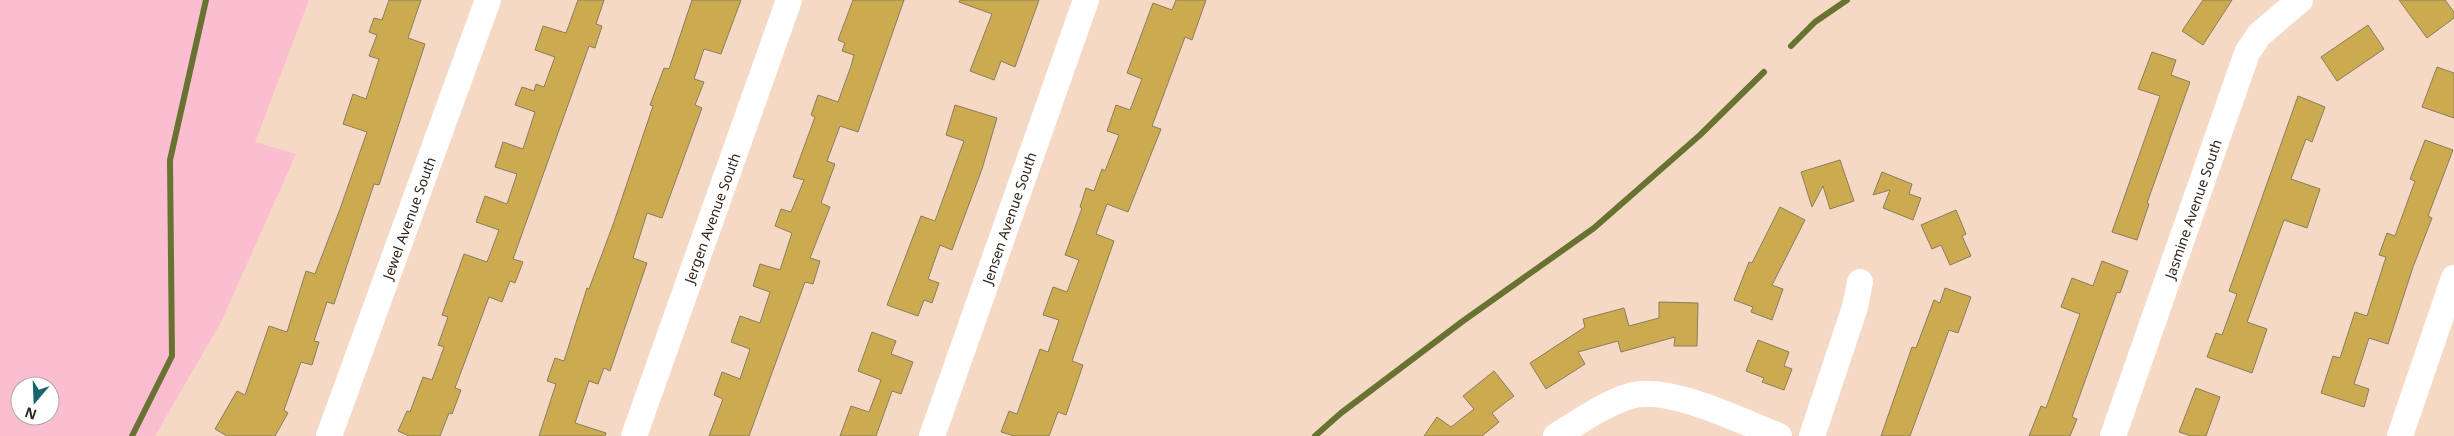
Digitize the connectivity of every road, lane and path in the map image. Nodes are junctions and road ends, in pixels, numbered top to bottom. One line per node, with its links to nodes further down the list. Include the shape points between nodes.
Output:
1 (488, 0): 7 (street, Jewel Avenue South)
2 (789, 0): 8 (street, Jergen Avenue South)
3 (1086, 0): 9 (street, Jensen Avenue South)
4 (2300, 0): 13 (street, Jasmine Avenue South, via 2259,35 2247,54)
5 (2454, 278): 14 (street)
6 (1860, 282): 12 (street, via 1855,307)
7 (329, 436)
8 (634, 436)
9 (932, 436)
10 (1556, 436): 11 (street, via 1631,396 1647,395 1680,398)
11 (1780, 436)
12 (1812, 436)
13 (2113, 436)
14 (2400, 436)

